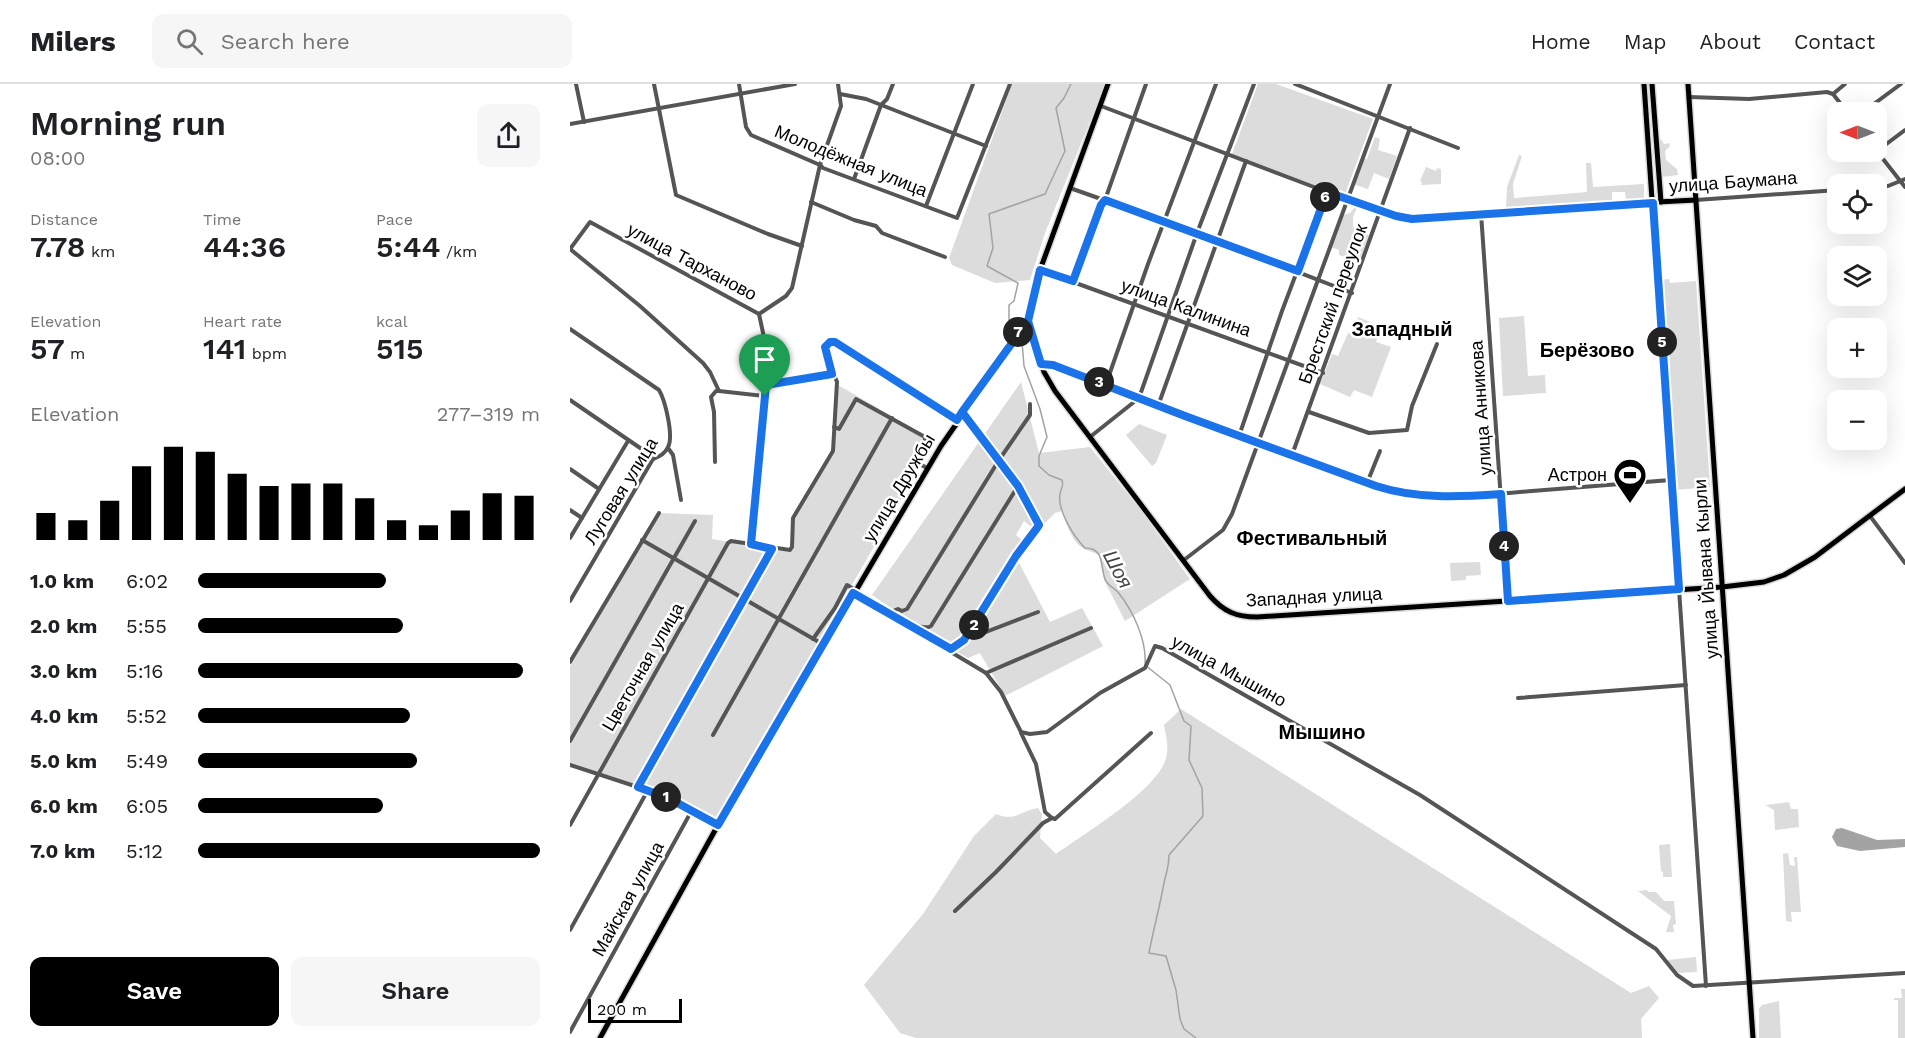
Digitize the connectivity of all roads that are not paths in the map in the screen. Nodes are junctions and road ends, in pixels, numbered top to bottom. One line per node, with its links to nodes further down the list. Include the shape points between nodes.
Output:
1 (576, 84): 31 (street)
2 (654, 84): 28 (street)
3 (739, 84): 21 (street, Молодёжная улица)
4 (795, 84): 21 (street)
5 (838, 84): 22 (street)
6 (893, 84): 26 (street)
7 (973, 84): 35 (street)
8 (1010, 84): 40 (street)
9 (1108, 84): 27 (main road, улица Дружбы)
10 (1146, 84): 30 (street)
11 (1216, 84): 37 (street)
12 (1254, 84): 42 (street)
13 (1295, 84): 29 (street)
14 (1390, 84): 29 (street)
15 (1644, 84): 38 (main road, улица Йывана Кырли)
16 (1652, 84): 36 (main road)
17 (1688, 84): 23 (main road, улица Йывана Кырли)
18 (1845, 84): 20 (street)
19 (1900, 84): 25 (street)
20 (1833, 93): 23 (street, via 1749,99); 24 (street)
21 (741, 94): 28 (street); 45 (street, Молодёжная улица, via 751,135)
22 (840, 94): 26 (street); 45 (street, via 841,106)
23 (1689, 97): 55 (main road, улица Йывана Кырли)
24 (1840, 102)
25 (1876, 102)
26 (881, 105): 35 (street); 46 (street)
27 (1101, 106): 30 (street, улица Баумана); 50 (main road, улица Дружбы)
28 (659, 108): 31 (street); 65 (street, via 676,195)
29 (1378, 115): 33 (street); 53 (street)
30 (1133, 120): 37 (street, улица Баумана); 54 (street)
31 (584, 122): 32 (street)
32 (570, 124)
33 (1410, 128): 41 (street); 60 (street, Брестский переулок)
34 (1905, 130): 39 (street)
35 (954, 134): 40 (street); 59 (street)
36 (1656, 141): 38 (main road); 57 (main road)
37 (1194, 142): 42 (street, улица Баумана); 62 (street)
38 (1648, 142): 58 (main road, улица Йывана Кырли)
39 (1887, 144)
40 (986, 146): 59 (street, Молодёжная улица, via 957,218)
41 (1458, 147)
42 (1226, 154): 43 (street, улица Баумана); 63 (street)
43 (1246, 161): 52 (street, улица Баумана); 64 (street)
44 (1887, 162): 47 (street)
45 (820, 165): 46 (street, Молодёжная улица); 56 (street)
46 (854, 179): 59 (street, Молодёжная улица)
47 (1903, 180): 48 (street); 49 (street)
48 (1887, 186)
49 (1905, 187)
50 (1069, 188): 54 (street); 68 (main road, улица Дружбы)
51 (1827, 191): 55 (street, улица Баумана)
52 (1327, 192): 53 (street, улица Баумана); 69 (street)
53 (1346, 199): 60 (street, улица Баумана); 70 (street)
54 (1105, 200): 62 (street); 71 (street)
55 (1696, 200): 57 (main road, улица Баумана); 134 (main road, улица Йывана Кырли)
56 (811, 202): 65 (street); 67 (street)
57 (1660, 202): 58 (main road, улица Баумана)
58 (1653, 203): 61 (street, улица Баумана); 111 (main road, улица Йывана Кырли)
59 (926, 206)
60 (1381, 211): 61 (street, улица Баумана, via 1403,219); 72 (street, Брестский переулок)
61 (1481, 213): 119 (street, улица Анникова)
62 (1164, 222): 63 (street); 73 (street)
63 (1197, 233): 64 (street); 75 (street)
64 (1216, 241): 69 (street); 77 (street)
65 (802, 246): 74 (street, via 786,297)
66 (570, 249): 74 (street, улица Тарханово, via 590,222); 87 (street, via 703,363)
67 (945, 257)
68 (1040, 270): 71 (street, улица Калинина); 76 (main road, улица Дружбы)
69 (1298, 271): 70 (street); 80 (street)
70 (1318, 279): 72 (street); 81 (street)
71 (1073, 281): 73 (street, улица Калинина)
72 (1352, 293): 83 (street, Брестский переулок)
73 (1135, 303): 75 (street, улица Калинина); 85 (street)
74 (759, 314): 86 (street, улица Тарханово, via 765,342)
75 (1169, 316): 77 (street, улица Калинина); 89 (street)
76 (1028, 321): 82 (main road, Западная улица); 93 (main road, улица Дружбы)
77 (1187, 322): 80 (street, улица Калинина); 92 (street)
78 (570, 329): 102 (street, Луговая улица, via 659,390 669,428)
79 (1437, 344): 94 (street, via 1412,406 1407,430 1369,433)
80 (1268, 352): 81 (street, улица Калинина); 98 (street)
81 (1288, 360): 83 (street, улица Калинина); 101 (street)
82 (1041, 364): 85 (street); 99 (main road, Западная улица, via 1054,391)
83 (1323, 373): 94 (street, Брестский переулок)
84 (832, 374): 86 (street); 96 (street, via 825,347 837,342); 97 (street, via 837,381)
85 (1106, 384): 89 (street)
86 (766, 385): 88 (street, улица Тарханово)
87 (718, 391): 88 (street); 108 (street, via 711,397)
88 (765, 396): 128 (street, улица Тарханово)
89 (1139, 398): 92 (street); 99 (street)
90 (570, 400): 100 (street)
91 (1030, 404): 106 (street, via 1030,415)
92 (1158, 406): 98 (street)
93 (962, 412): 96 (main road, улица Дружбы); 106 (street)
94 (1309, 412): 104 (street, Брестский переулок)
95 (892, 418): 97 (street, via 856,399 839,429); 107 (street, via 924,438); 142 (street)
96 (957, 420): 109 (main road, улица Дружбы)
97 (834, 427): 129 (street, via 833,451 793,518 792,547)
98 (1239, 436): 101 (street)
99 (1090, 437): 131 (main road, Западная улица)
100 (628, 441): 105 (street); 116 (street)
101 (1258, 442): 104 (street); 131 (street, via 1223,530)
102 (668, 448): 105 (street, Луговая улица); 120 (street, via 674,454)
103 (1380, 451): 112 (street)
104 (1292, 455): 112 (street)
105 (653, 459): 138 (street, Луговая улица)
106 (999, 460): 114 (street); 141 (street, via 907,609 893,611)
107 (914, 461): 109 (street); 113 (street)
108 (715, 462)
109 (927, 468): 136 (main road, улица Дружбы)
110 (570, 469): 116 (street)
111 (1671, 480): 119 (street); 135 (main road, улица Йывана Кырли)
112 (1368, 483): 118 (street)
113 (903, 484)
114 (1018, 486): 143 (street, via 931,626); 146 (street, via 1039,525)
115 (1402, 488): 118 (street)
116 (599, 489): 124 (street)
117 (1905, 489): 123 (main road, Западная улица)
118 (1401, 494): 119 (street)
119 (1501, 494): 139 (street, улица Анникова)
120 (681, 500)
121 (570, 510): 124 (street)
122 (658, 513): 127 (street)
123 (1870, 516): 132 (street); 134 (main road, Западная улица, via 1784,575 1764,582)
124 (582, 518): 126 (street)
125 (694, 521): 130 (street)
126 (570, 538)
127 (642, 540): 130 (street); 149 (street)
128 (751, 544): 129 (street); 133 (street, Цветочная улица, via 728,543)
129 (772, 549): 137 (street)
130 (674, 558): 133 (street); 156 (street)
131 (1184, 560): 139 (main road, Западная улица, via 1221,607 1245,617)
132 (1905, 563)
133 (709, 579): 137 (street); 158 (street, Цветочная улица)
134 (1722, 587): 135 (main road, Западная улица); 168 (main road, улица Йывана Кырли)
135 (1679, 589): 139 (main road, Западная улица); 151 (street, улица Йывана Кырли)
136 (854, 592): 141 (street); 145 (street, via 847,585); 147 (main road, улица Дружбы)
137 (743, 598): 142 (street); 159 (street)
138 (570, 601)
139 (1508, 601)
140 (1038, 612): 146 (street)
141 (890, 616): 143 (street)
142 (779, 619): 145 (street); 155 (street)
143 (911, 628): 148 (street)
144 (1091, 628): 150 (street)
145 (813, 639): 147 (street)
146 (964, 640): 148 (street)
147 (824, 645): 164 (main road, улица Дружбы)
148 (949, 649): 150 (street)
149 (570, 662)
150 (986, 673): 153 (street, via 1001,692)
151 (1686, 686): 152 (street); 169 (street, улица Йывана Кырли)
152 (1518, 698)
153 (1021, 732): 162 (street, via 1036,764 1045,812); 169 (street, улица Мышино, via 1047,732 1100,693 1145,668 1155,646 1159,647 1420,795 1657,950 1687,983)
154 (1151, 733): 162 (street, via 1058,817)
155 (712, 735)
156 (570, 741)
157 (570, 765): 158 (street)
158 (598, 774): 159 (street); 163 (street, Цветочная улица)
159 (638, 787): 160 (street)
160 (648, 790): 161 (street); 166 (street)
161 (692, 810): 164 (street); 170 (street, Майская улица)
162 (1052, 818): 165 (street)
163 (570, 825)
164 (718, 825): 171 (main road, улица Дружбы)
165 (954, 911)
166 (570, 930)
167 (1905, 973): 168 (street)
168 (1750, 984): 169 (street); 172 (main road, улица Йывана Кырли)
169 (1706, 986)
170 (570, 1032)
171 (600, 1038)
172 (1753, 1038)

